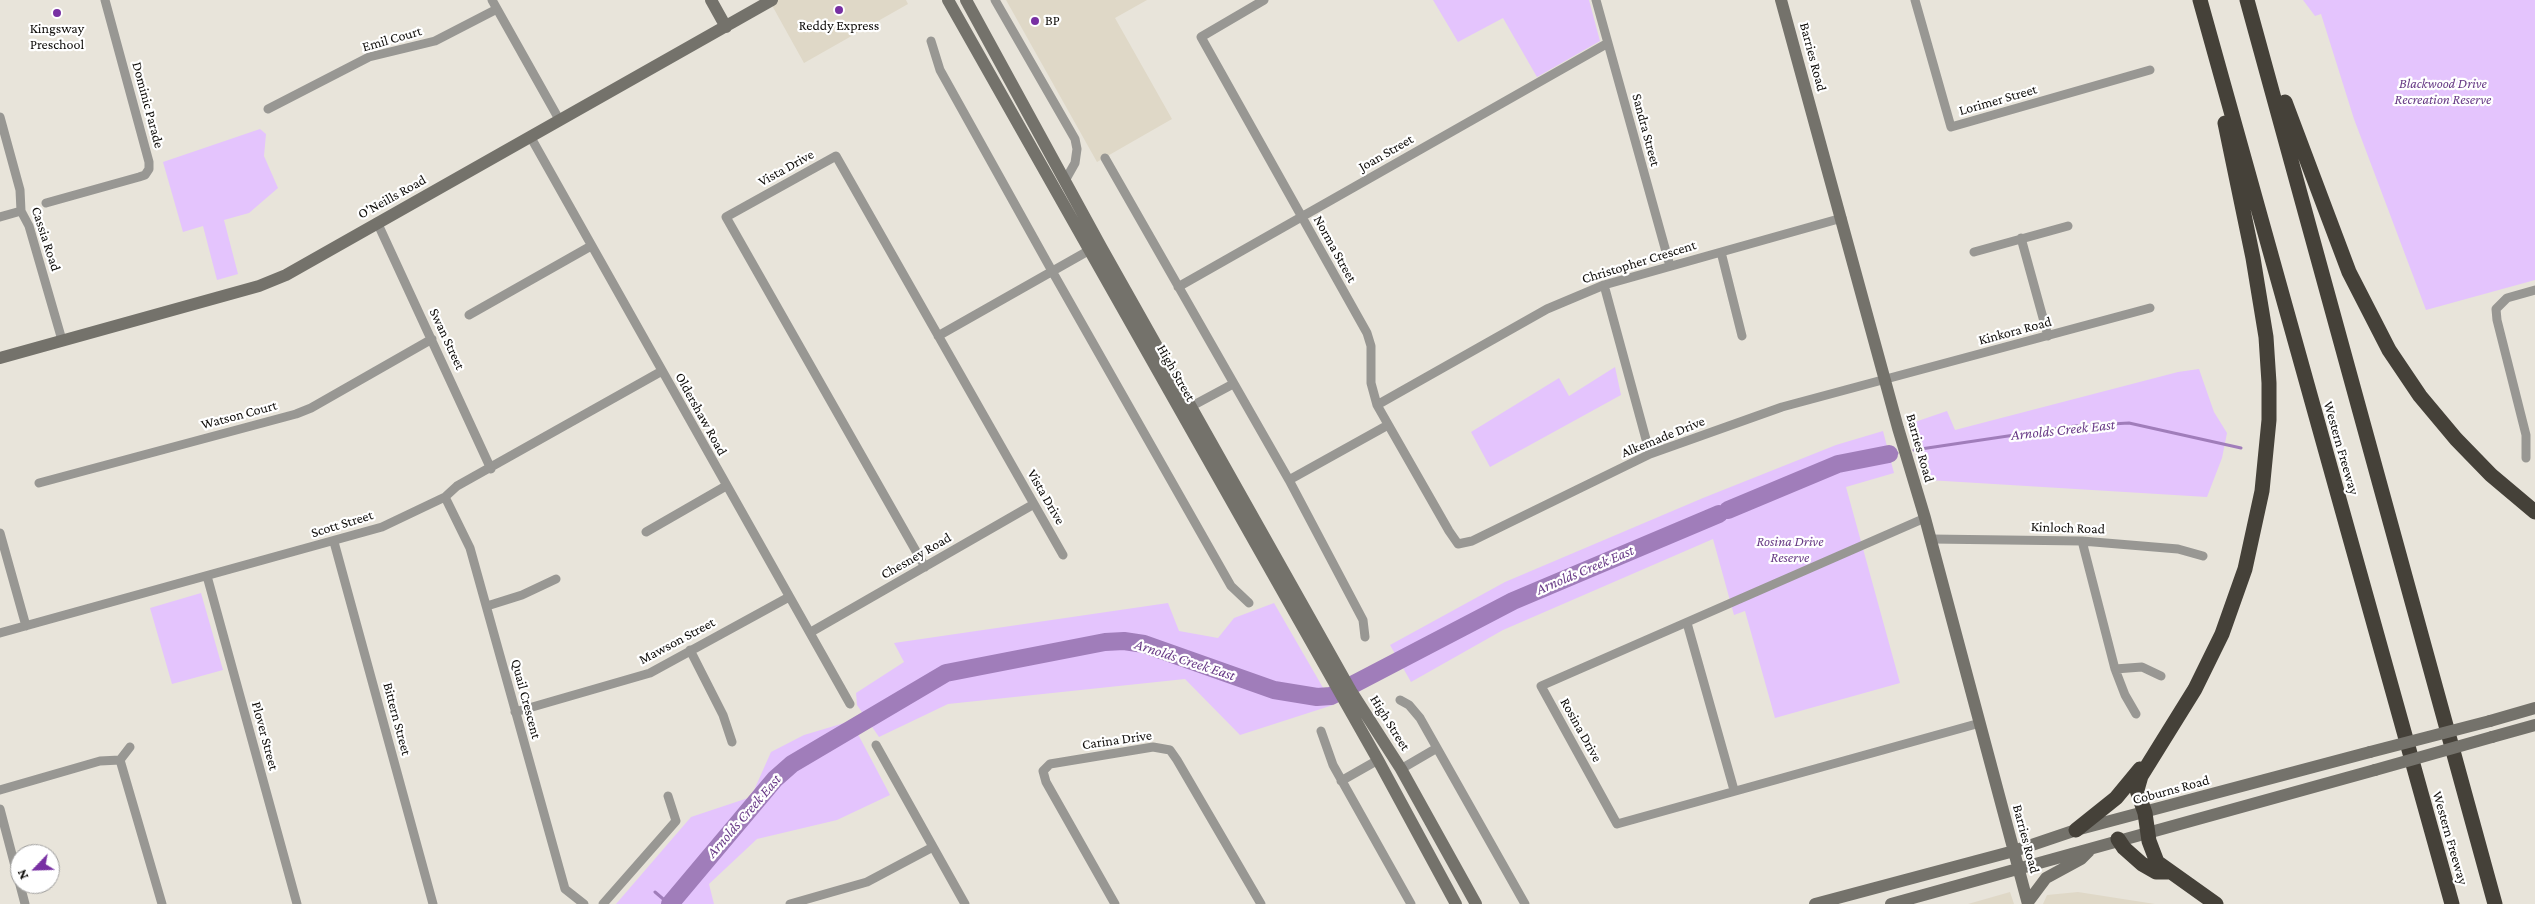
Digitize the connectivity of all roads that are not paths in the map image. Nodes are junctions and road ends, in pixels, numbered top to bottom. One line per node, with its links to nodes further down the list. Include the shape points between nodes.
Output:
1 (105, 0): 26 (street, Dominic Parade, via 149,169 139,177)
2 (492, 0): 14 (street)
3 (711, 0): 15 (main road)
4 (772, 0): 15 (main road, O'Neills Road)
5 (948, 0): 36 (main road, High Street)
6 (966, 0): 25 (main road, High Street)
7 (995, 0): 25 (street, via 1075,139 1075,163)
8 (1264, 0): 29 (street, Norma Street, via 1201,38)
9 (1596, 0): 17 (street, Sandra Street)
10 (1781, 0): 30 (main road, Barries Road)
11 (1915, 0): 19 (street, Lorimer Street, via 1951,127)
12 (2200, 0): 18 (highway, Western Freeway)
13 (2248, 0): 66 (highway, via 2334,238 2372,319 2404,373 2437,417 2485,468); 143 (highway, Western Freeway)
14 (497, 9): 20 (street, Emil Court, via 435,41 369,58); 22 (street)
15 (726, 27): 22 (main road, O'Neills Road)
16 (932, 41): 40 (street, via 940,70)
17 (1608, 43): 29 (street, Joan Street); 39 (street, Sandra Street)
18 (2217, 62): 103 (highway, via 2225,123 2254,258 2266,337 2269,383 2266,460 2248,560 2222,634 2195,689); 142 (highway, Western Freeway)
19 (2150, 70)
20 (268, 109)
21 (0, 117): 27 (street, Cassia Road, via 20,190)
22 (560, 121): 23 (main road, O'Neills Road)
23 (530, 136): 31 (main road, O'Neills Road); 34 (street, Oldershaw Road)
24 (1105, 158): 42 (street)
25 (1066, 179): 35 (main road, High Street)
26 (46, 203)
27 (21, 211): 28 (street); 50 (street, Cassia Road, via 29,226)
28 (0, 217)
29 (1301, 217): 42 (street, Joan Street); 55 (street, Norma Street, via 1366,333 1371,346 1371,383)
30 (1842, 218): 37 (street, Christopher Crescent); 53 (main road, Barries Road)
31 (377, 222): 49 (street, Swan Street); 50 (main road, O'Neills Road, via 286,275 259,286)
32 (2068, 226): 33 (street)
33 (2021, 238): 38 (street); 48 (street)
34 (591, 246): 45 (street); 52 (street, Oldershaw Road)
35 (1101, 246): 36 (main road); 56 (main road, High Street)
36 (1088, 251): 40 (street); 56 (main road, High Street)
37 (1721, 252): 39 (street, Christopher Crescent); 47 (street)
38 (1974, 252)
39 (1670, 266): 41 (street, Christopher Crescent)
40 (1052, 272): 46 (street); 80 (street, via 1231,586)
41 (1604, 285): 55 (street, Christopher Crescent, via 1547,309); 58 (street)
42 (1178, 287): 54 (street)
43 (2535, 290): 59 (street, via 2506,298 2496,309 2526,435)
44 (2150, 308): 48 (street, Kinkora Road)
45 (469, 315)
46 (938, 336): 65 (street, Vista Drive); 76 (street, Vista Drive, via 836,156 726,217)
47 (1742, 336)
48 (2048, 336): 53 (street, Kinkora Road)
49 (432, 339): 60 (street, Swan Street); 62 (street, Watson Court, via 296,414)
50 (62, 340): 51 (main road, O'Neills Road)
51 (0, 358)
52 (662, 371): 60 (street, Scott Street); 63 (street, Oldershaw Road)
53 (1887, 380): 58 (street, Alkemade Drive, via 1782,407); 67 (main road, Barries Road)
54 (1233, 384): 56 (street, High Street); 61 (street)
55 (1377, 405): 57 (street, Norma Street)
56 (1187, 410): 90 (main road, High Street)
57 (1388, 425): 61 (street); 73 (street, Norma Street)
58 (1650, 454): 73 (street, Alkemade Drive, via 1472,541)
59 (2526, 458)
60 (491, 468): 64 (street, Scott Street, via 457,486)
61 (1289, 480): 86 (street, via 1363,620)
62 (39, 482)
63 (726, 486): 68 (street); 79 (street, Oldershaw Road)
64 (445, 497): 72 (street, Scott Street, via 382,527); 81 (street, Quail Crescent, via 470,548)
65 (1034, 504): 74 (street, Vista Drive); 76 (street, Chesney Road)
66 (2535, 512)
67 (1925, 518): 70 (main road, Barries Road); 82 (street, Rosina Drive)
68 (646, 532)
69 (0, 533): 83 (street)
70 (1931, 539): 71 (street, Kinloch Road); 96 (main road, Barries Road)
71 (2082, 541): 75 (street, Kinloch Road, via 2178,549); 88 (street)
72 (334, 542): 77 (street, Scott Street); 128 (street, Bittern Street)
73 (1458, 544)
74 (1063, 555)
75 (2203, 556)
76 (925, 567): 84 (street, Chesney Road)
77 (207, 576): 83 (street, Scott Street); 127 (street, Plover Street)
78 (556, 579): 81 (street, via 522,595)
79 (789, 597): 84 (street, Oldershaw Road); 87 (street, Mawson Street)
80 (1249, 603)
81 (487, 606): 94 (street, Quail Crescent)
82 (1687, 622): 111 (street); 111 (street, Rosina Drive, via 1541,686 1617,824)
83 (26, 626): 85 (street, Scott Street)
84 (811, 632): 92 (street, Oldershaw Road)
85 (0, 634)
86 (1365, 637)
87 (690, 650): 94 (street, Mawson Street, via 650,673); 99 (street)
88 (2115, 669): 89 (street, via 2142,667); 95 (street)
89 (2161, 676)
90 (1347, 694): 104 (main road, High Street); 106 (main road, High Street)
91 (1400, 700): 102 (street, High Street, via 1414,710)
92 (850, 704)
93 (2535, 708): 114 (main road, Coburns Road, bridge)
94 (515, 712): 129 (street, Quail Crescent, via 565,889)
95 (2136, 714)
96 (1980, 723): 111 (street, Rosina Drive); 120 (main road, Barries Road)
97 (2535, 725): 116 (main road, bridge)
98 (1321, 731): 109 (street, via 1325,748)
99 (732, 742)
100 (876, 745): 119 (street)
101 (130, 747): 105 (street)
102 (1437, 748): 107 (street, High Street); 138 (street, High Street)
103 (2155, 752): 114 (highway, via 2138,783 2138,797); 115 (highway, via 2116,798)
104 (1391, 753): 106 (main road); 107 (main road, High Street)
105 (120, 760): 110 (street, via 100,762); 126 (street)
106 (1378, 760): 108 (main road, High Street); 109 (street)
107 (1401, 769): 108 (main road); 137 (main road, High Street)
108 (1387, 777): 136 (main road, High Street)
109 (1341, 781): 135 (street)
110 (0, 790)
111 (1734, 790)
112 (668, 796): 130 (street, via 676,820)
113 (0, 809): 125 (street)
114 (2145, 813): 115 (main road, Coburns Road); 116 (highway)
115 (2076, 830): 120 (main road, Coburns Road)
116 (2147, 832): 117 (main road); 122 (highway, via 2154,857)
117 (2118, 839): 118 (main road); 122 (highway, via 2142,864 2156,872)
118 (2092, 847): 121 (main road); 124 (main road, via 2080,859 2046,878)
119 (931, 848): 131 (street, via 867,882); 132 (street)
120 (2014, 851): 121 (main road, Barries Road); 123 (main road, Coburns Road)
121 (2018, 870): 124 (main road, Barries Road); 140 (main road)
122 (2169, 872): 141 (highway)
123 (1831, 903): 139 (main road, Coburns Road)
124 (2028, 903)
125 (25, 904)
126 (162, 904)
127 (297, 904)
128 (433, 904)
129 (584, 904)
130 (603, 904)
131 (790, 904)
132 (965, 904)
133 (1115, 904): 134 (street, Carina Drive, via 1046,782 1043,771 1050,764 1153,747 1170,750 1178,760)
134 (1261, 904)
135 (1411, 904)
136 (1456, 904)
137 (1476, 904)
138 (1525, 904)
139 (1815, 904)
140 (1891, 904)
141 (2216, 904)
142 (2452, 904)
143 (2495, 904)

